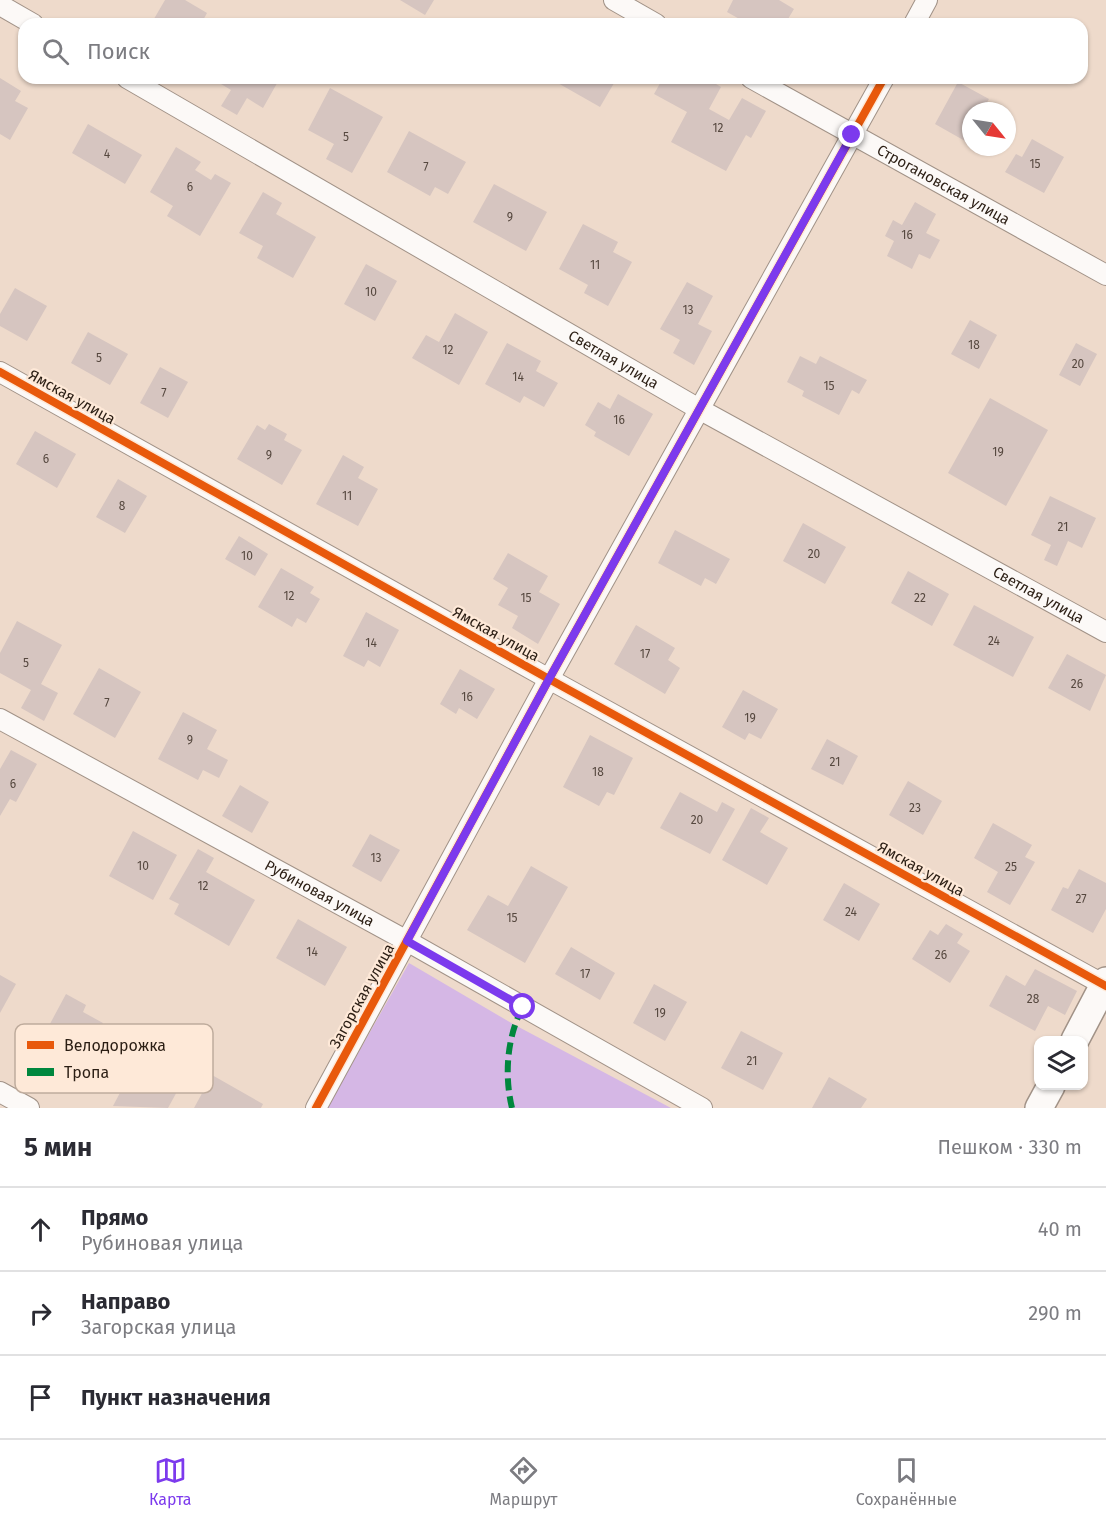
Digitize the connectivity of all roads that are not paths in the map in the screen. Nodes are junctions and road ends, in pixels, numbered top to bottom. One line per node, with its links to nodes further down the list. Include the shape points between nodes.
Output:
1 (614, 0): 5 (street)
2 (927, 0): 6 (street)
3 (0, 5): 4 (street)
4 (23, 18)
5 (646, 18)
6 (917, 18)
7 (137, 84): 13 (street, Светлая улица)
8 (763, 84): 10 (street, Строгановская улица)
9 (881, 84): 10 (street, Загорская улица)
10 (852, 135): 11 (street, Строгановская улица); 13 (street, Загорская улица)
11 (1106, 275)
12 (0, 372): 15 (street, Ямская улица)
13 (699, 409): 14 (street, Светлая улица); 15 (street, Загорская улица)
14 (1106, 632)
15 (549, 679): 17 (street, Загорская улица); 18 (street, Ямская улица)
16 (0, 719): 17 (street, Рубиновая улица)
17 (407, 941): 23 (street, Загорская улица); 24 (street, Рубиновая улица)
18 (1105, 984): 19 (street)
19 (1078, 1036)
20 (1049, 1090): 25 (street)
21 (0, 1092): 22 (street)
22 (29, 1108)
23 (316, 1108)
24 (702, 1108)
25 (1039, 1108)

